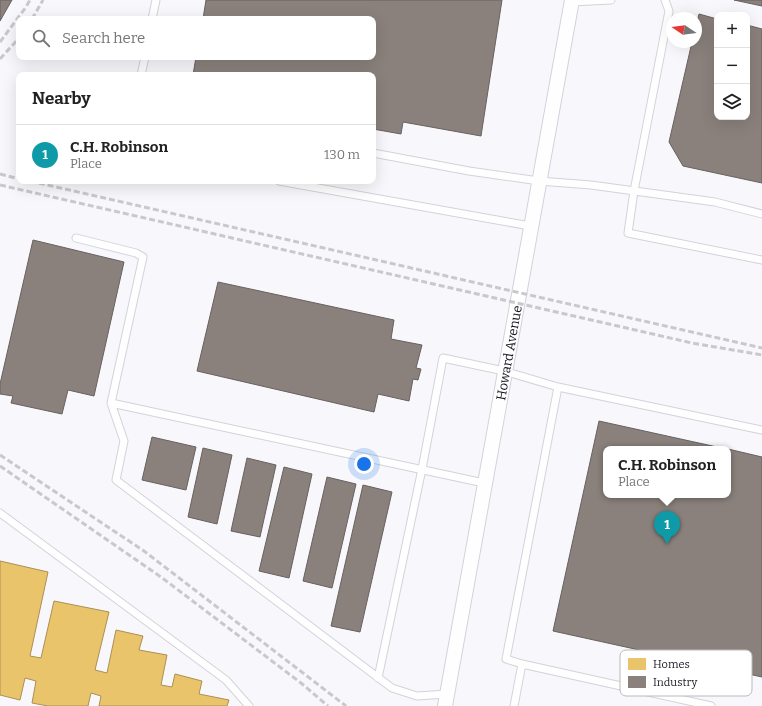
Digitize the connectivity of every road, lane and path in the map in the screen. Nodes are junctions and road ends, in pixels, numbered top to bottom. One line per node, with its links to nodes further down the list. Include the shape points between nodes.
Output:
1 (156, 0): 5 (lane)
2 (611, 0): 4 (lane)
3 (665, 0): 11 (lane, via 669,11)
4 (571, 1): 9 (street, Howard Avenue)
5 (153, 16)
6 (144, 60): 7 (lane)
7 (142, 72)
8 (376, 154): 9 (lane)
9 (539, 181): 11 (lane); 13 (street, Howard Avenue)
10 (296, 184): 13 (lane)
11 (634, 191): 12 (lane, via 715,202); 15 (lane, via 628,233)
12 (762, 214)
13 (530, 226): 16 (street, Howard Avenue)
14 (76, 238): 18 (lane, via 143,257)
15 (762, 260)
16 (504, 371): 17 (lane); 20 (lane, via 443,358); 21 (street, Howard Avenue)
17 (558, 387): 19 (lane); 23 (lane, via 506,659)
18 (111, 403): 20 (lane); 24 (lane, via 124,441 116,480)
19 (762, 430)
20 (422, 469): 21 (lane); 24 (lane)
21 (484, 483): 27 (street, Howard Avenue)
22 (0, 513): 28 (lane, via 226,680)
23 (522, 664): 25 (lane); 29 (lane)
24 (378, 678): 27 (lane, via 392,688 417,696)
25 (620, 686)
26 (666, 696): 30 (lane)
27 (446, 700)
28 (249, 706)
29 (514, 706)
30 (711, 706)

